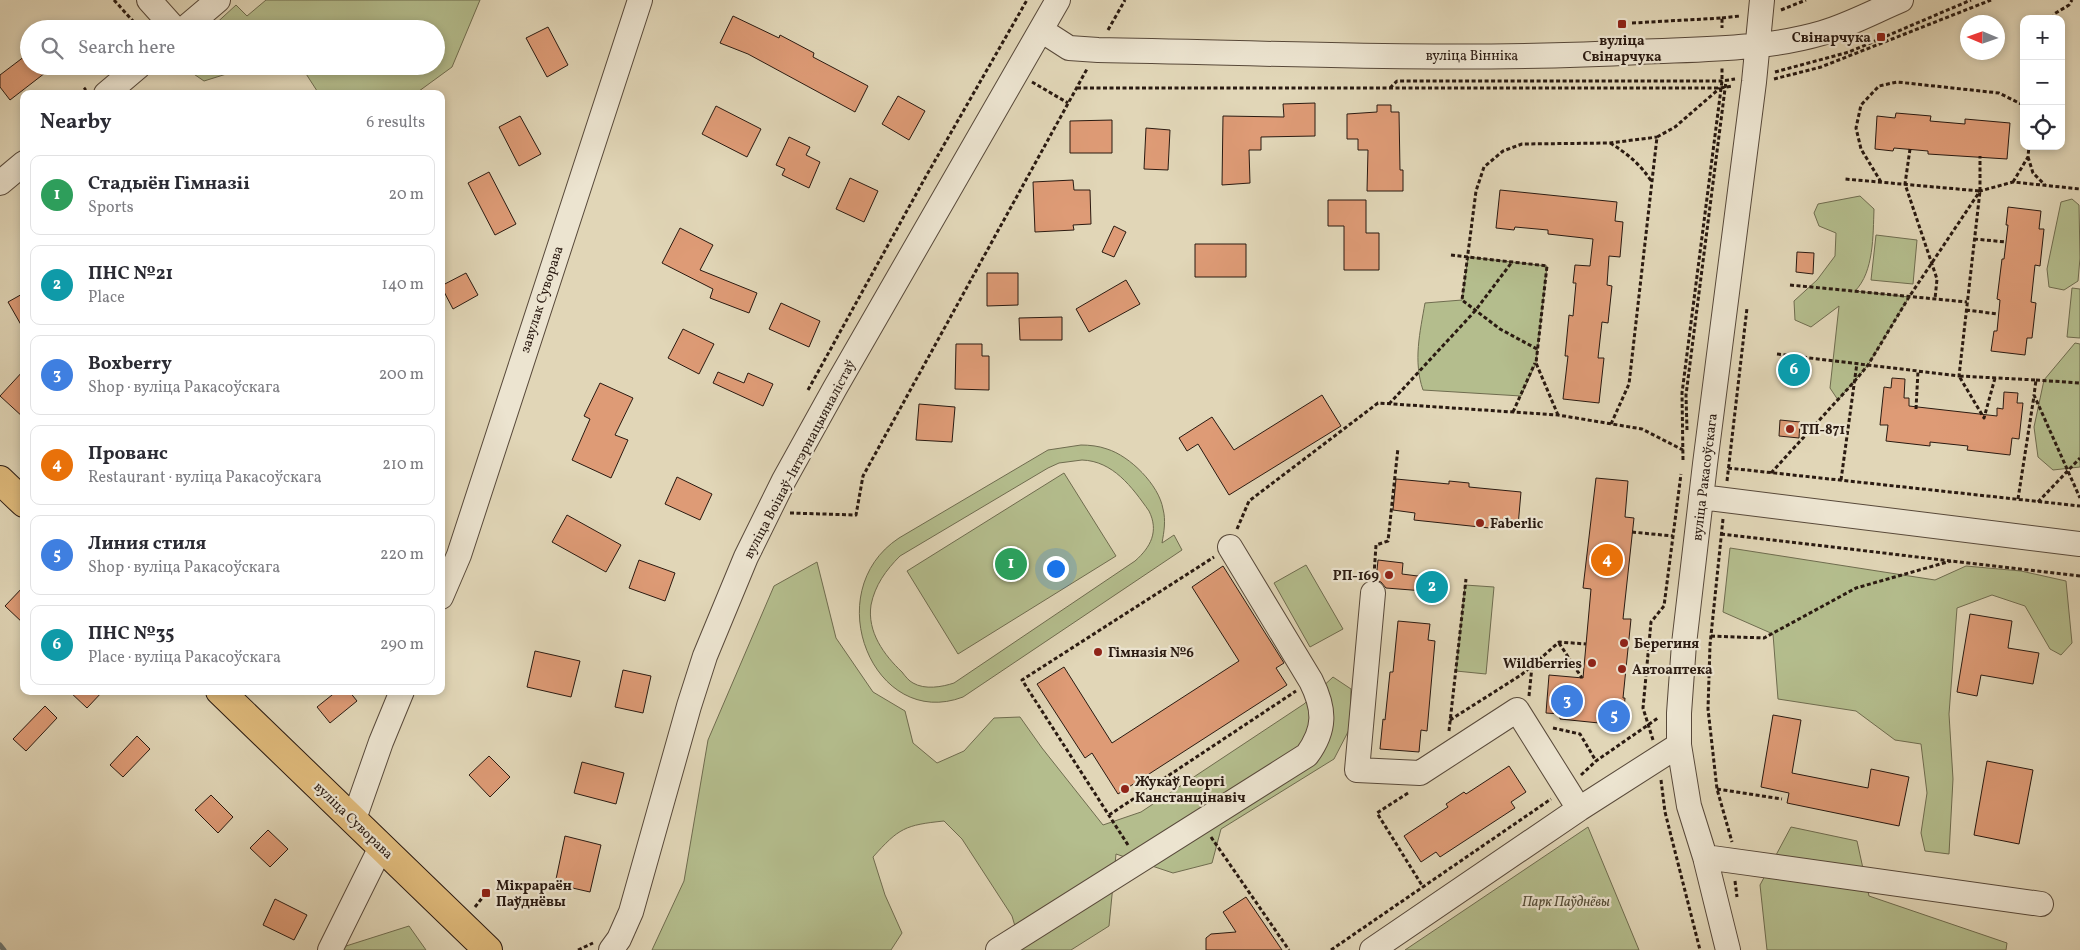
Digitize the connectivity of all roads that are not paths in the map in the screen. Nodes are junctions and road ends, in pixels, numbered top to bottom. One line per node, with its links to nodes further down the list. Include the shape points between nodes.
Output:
1 (149, 0): 7 (street)
2 (218, 0): 8 (street)
3 (640, 0): 20 (street, завулак Суворава, via 459,555)
4 (1058, 0): 9 (street, вуліца Воінаў-Інтэрнацыяналістаў)
5 (1762, 0): 10 (street, вуліца Ракасоўскага)
6 (1901, 0): 10 (street, вуліца Вінніка, via 1823,33)
7 (167, 20)
8 (195, 20)
9 (1041, 30): 10 (street, вуліца Вінніка, via 1069,48 1098,50 1464,56 1608,54); 32 (street, вуліца Воінаў-Інтэрнацыяналістаў, via 835,388 746,557 689,706 631,912)
10 (1758, 45): 16 (street, вуліца Ракасоўскага, via 1696,463)
11 (128, 75): 12 (street)
12 (111, 90)
13 (20, 166): 14 (street)
14 (0, 183)
15 (0, 480): 17 (main road)
16 (1701, 497): 18 (street); 24 (street, вуліца Ракасоўскага, via 1684,644)
17 (20, 499)
18 (2080, 544)
19 (1230, 547): 33 (street, via 1320,699 1321,727 1317,742 1307,756)
20 (445, 588)
21 (1373, 593): 25 (street, via 1357,770 1420,773 1517,710)
22 (224, 695): 26 (main road, вуліца Суворава)
23 (400, 695): 26 (street)
24 (1679, 745): 25 (street); 28 (street, вуліца Ракасоўскага, via 1689,806)
25 (1580, 809): 34 (street)
26 (354, 820): 27 (main road, вуліца Суворава)
27 (382, 847): 30 (street); 31 (main road, вуліца Суворава)
28 (1705, 857): 29 (street); 35 (street, вуліца Ракасоўскага)
29 (2041, 904)
30 (330, 950)
31 (488, 950)
32 (611, 950)
33 (998, 950)
34 (1372, 950)
35 (1728, 950)

